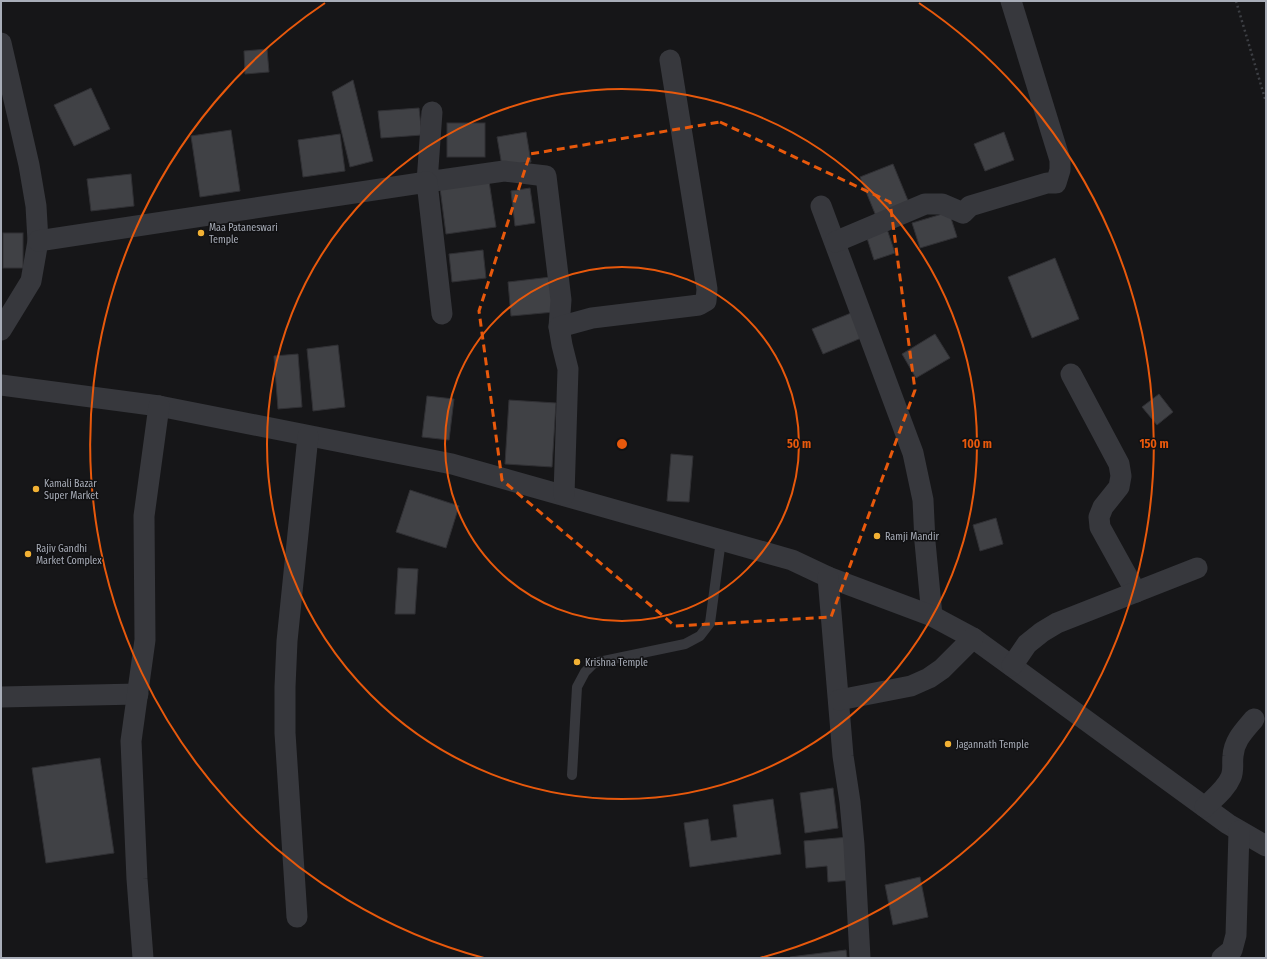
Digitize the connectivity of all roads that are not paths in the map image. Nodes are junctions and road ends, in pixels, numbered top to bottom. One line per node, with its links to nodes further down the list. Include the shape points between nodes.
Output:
1 (1011, 1): 9 (street, via 1060,160 1056,183 1047,183 970,206 963,213 942,204 926,204)
2 (1, 43): 4 (street)
3 (670, 60): 11 (street, via 707,289 706,301 699,305 592,318)
4 (4, 73): 8 (street, via 29,165)
5 (432, 112): 6 (street)
6 (427, 182): 8 (street); 10 (street); 11 (street, via 504,171 546,176 561,300)
7 (821, 206): 9 (street)
8 (38, 241): 12 (street, via 31,281)
9 (835, 242): 22 (street, via 913,453 923,500)
10 (442, 314)
11 (559, 327): 17 (street, via 568,369)
12 (1, 330)
13 (1071, 374): 21 (street, via 1119,464 1119,488 1103,507 1099,517 1100,527)
14 (1, 385): 15 (street)
15 (159, 406): 16 (street); 25 (street, via 144,516 145,640)
16 (308, 436): 17 (street, via 452,464); 33 (street, via 287,641 285,687 285,733)
17 (564, 495): 18 (street)
18 (721, 540): 20 (street, via 792,560); 29 (lane, via 710,624 700,636 685,644 594,663 585,672 577,687)
19 (1197, 568): 21 (street)
20 (828, 577): 22 (street); 27 (street)
21 (1136, 592): 24 (street, via 1057,623 1027,644)
22 (932, 616): 23 (street)
23 (973, 638): 24 (street); 27 (street, via 942,669 929,678 911,686)
24 (1012, 666): 30 (street)
25 (138, 694): 26 (street); 34 (street, via 131,741)
26 (1, 698)
27 (839, 700): 35 (street, via 854,845)
28 (1254, 719): 30 (street, via 1239,736 1235,745 1230,778)
29 (572, 775)
30 (1205, 807): 31 (street)
31 (1239, 831): 32 (street); 36 (street, via 1236,934 1232,950)
32 (1266, 846)
33 (297, 918)
34 (143, 958)
35 (860, 958)
36 (1222, 958)

